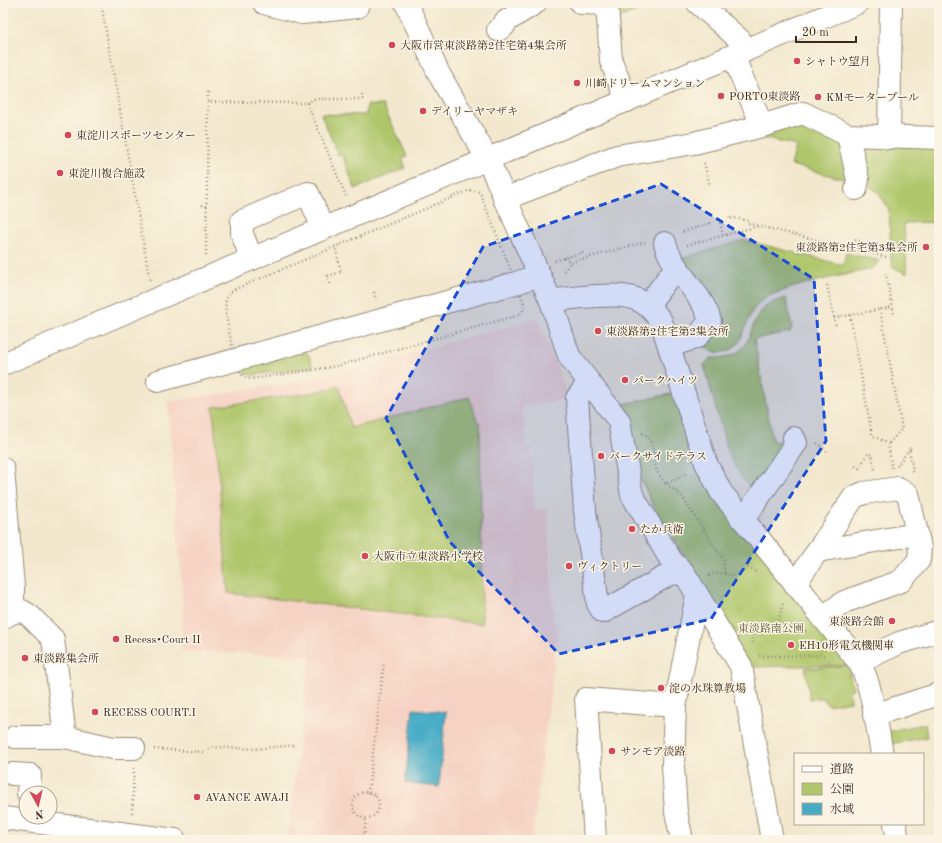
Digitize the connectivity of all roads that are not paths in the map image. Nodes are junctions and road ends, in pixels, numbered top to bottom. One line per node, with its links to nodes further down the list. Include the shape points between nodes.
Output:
1 (264, 3): 2 (street, via 302,13 357,7)
2 (358, 3)
3 (406, 3): 16 (street, via 439,74)
4 (535, 3): 9 (street, via 505,22)
5 (581, 3): 11 (street, via 607,4 611,61)
6 (698, 3): 10 (street, via 740,40)
7 (857, 3): 10 (street)
8 (891, 3): 14 (street)
9 (498, 30)
10 (741, 58): 11 (street); 12 (street)
11 (627, 101): 16 (street)
12 (762, 126): 13 (street, via 803,113); 18 (street, via 694,143 617,156)
13 (848, 136): 14 (street); 17 (street, via 858,180)
14 (889, 138): 15 (street)
15 (939, 138)
16 (488, 160): 18 (street); 19 (street)
17 (856, 189)
18 (504, 199): 22 (street)
19 (331, 240): 21 (street); 21 (street, via 308,193 242,221 242,234)
20 (663, 242): 23 (street)
21 (252, 260): 27 (street)
22 (546, 268): 24 (street); 28 (street, via 516,283)
23 (678, 269): 25 (street, via 670,274); 26 (street, via 701,302 710,321 698,337)
24 (551, 301): 25 (street, via 570,297 618,295 628,296); 29 (street, via 569,356)
25 (648, 306): 26 (street, via 661,321)
26 (670, 346): 32 (street, via 706,463 721,492)
27 (3, 364)
28 (158, 381)
29 (589, 382): 35 (street, via 619,421 632,495 670,560); 35 (street, via 577,398 585,511 598,604 603,612 670,574)
30 (804, 439): 32 (street, via 796,443 751,509)
31 (3, 469): 38 (street, via 13,587)
32 (740, 517): 36 (street)
33 (917, 534): 34 (street); 34 (street, via 910,498 906,491 898,488 864,493 851,500); 39 (street, via 919,560 906,585 844,602)
34 (817, 551): 36 (street)
35 (684, 573): 37 (street)
36 (795, 584): 39 (street)
37 (697, 595): 43 (street); 59 (street, via 742,654)
38 (8, 615): 46 (street, via 22,611 53,639)
39 (831, 628): 41 (street)
40 (939, 631): 41 (street, via 899,643)
41 (858, 662): 44 (street, via 863,669)
42 (939, 694): 44 (street)
43 (675, 706): 57 (street, via 586,699); 58 (street, via 673,766 676,812)
44 (874, 715): 48 (street)
45 (15, 737): 46 (street)
46 (64, 737): 47 (street, via 113,748)
47 (134, 748)
48 (882, 753)
49 (12, 774): 50 (street, via 30,776)
50 (29, 785)
51 (3, 818): 52 (street)
52 (18, 818)
53 (58, 824): 55 (street)
54 (895, 825): 60 (street)
55 (131, 837): 56 (street)
56 (175, 840)
57 (595, 840)
58 (682, 840)
59 (772, 840)
60 (898, 840)

